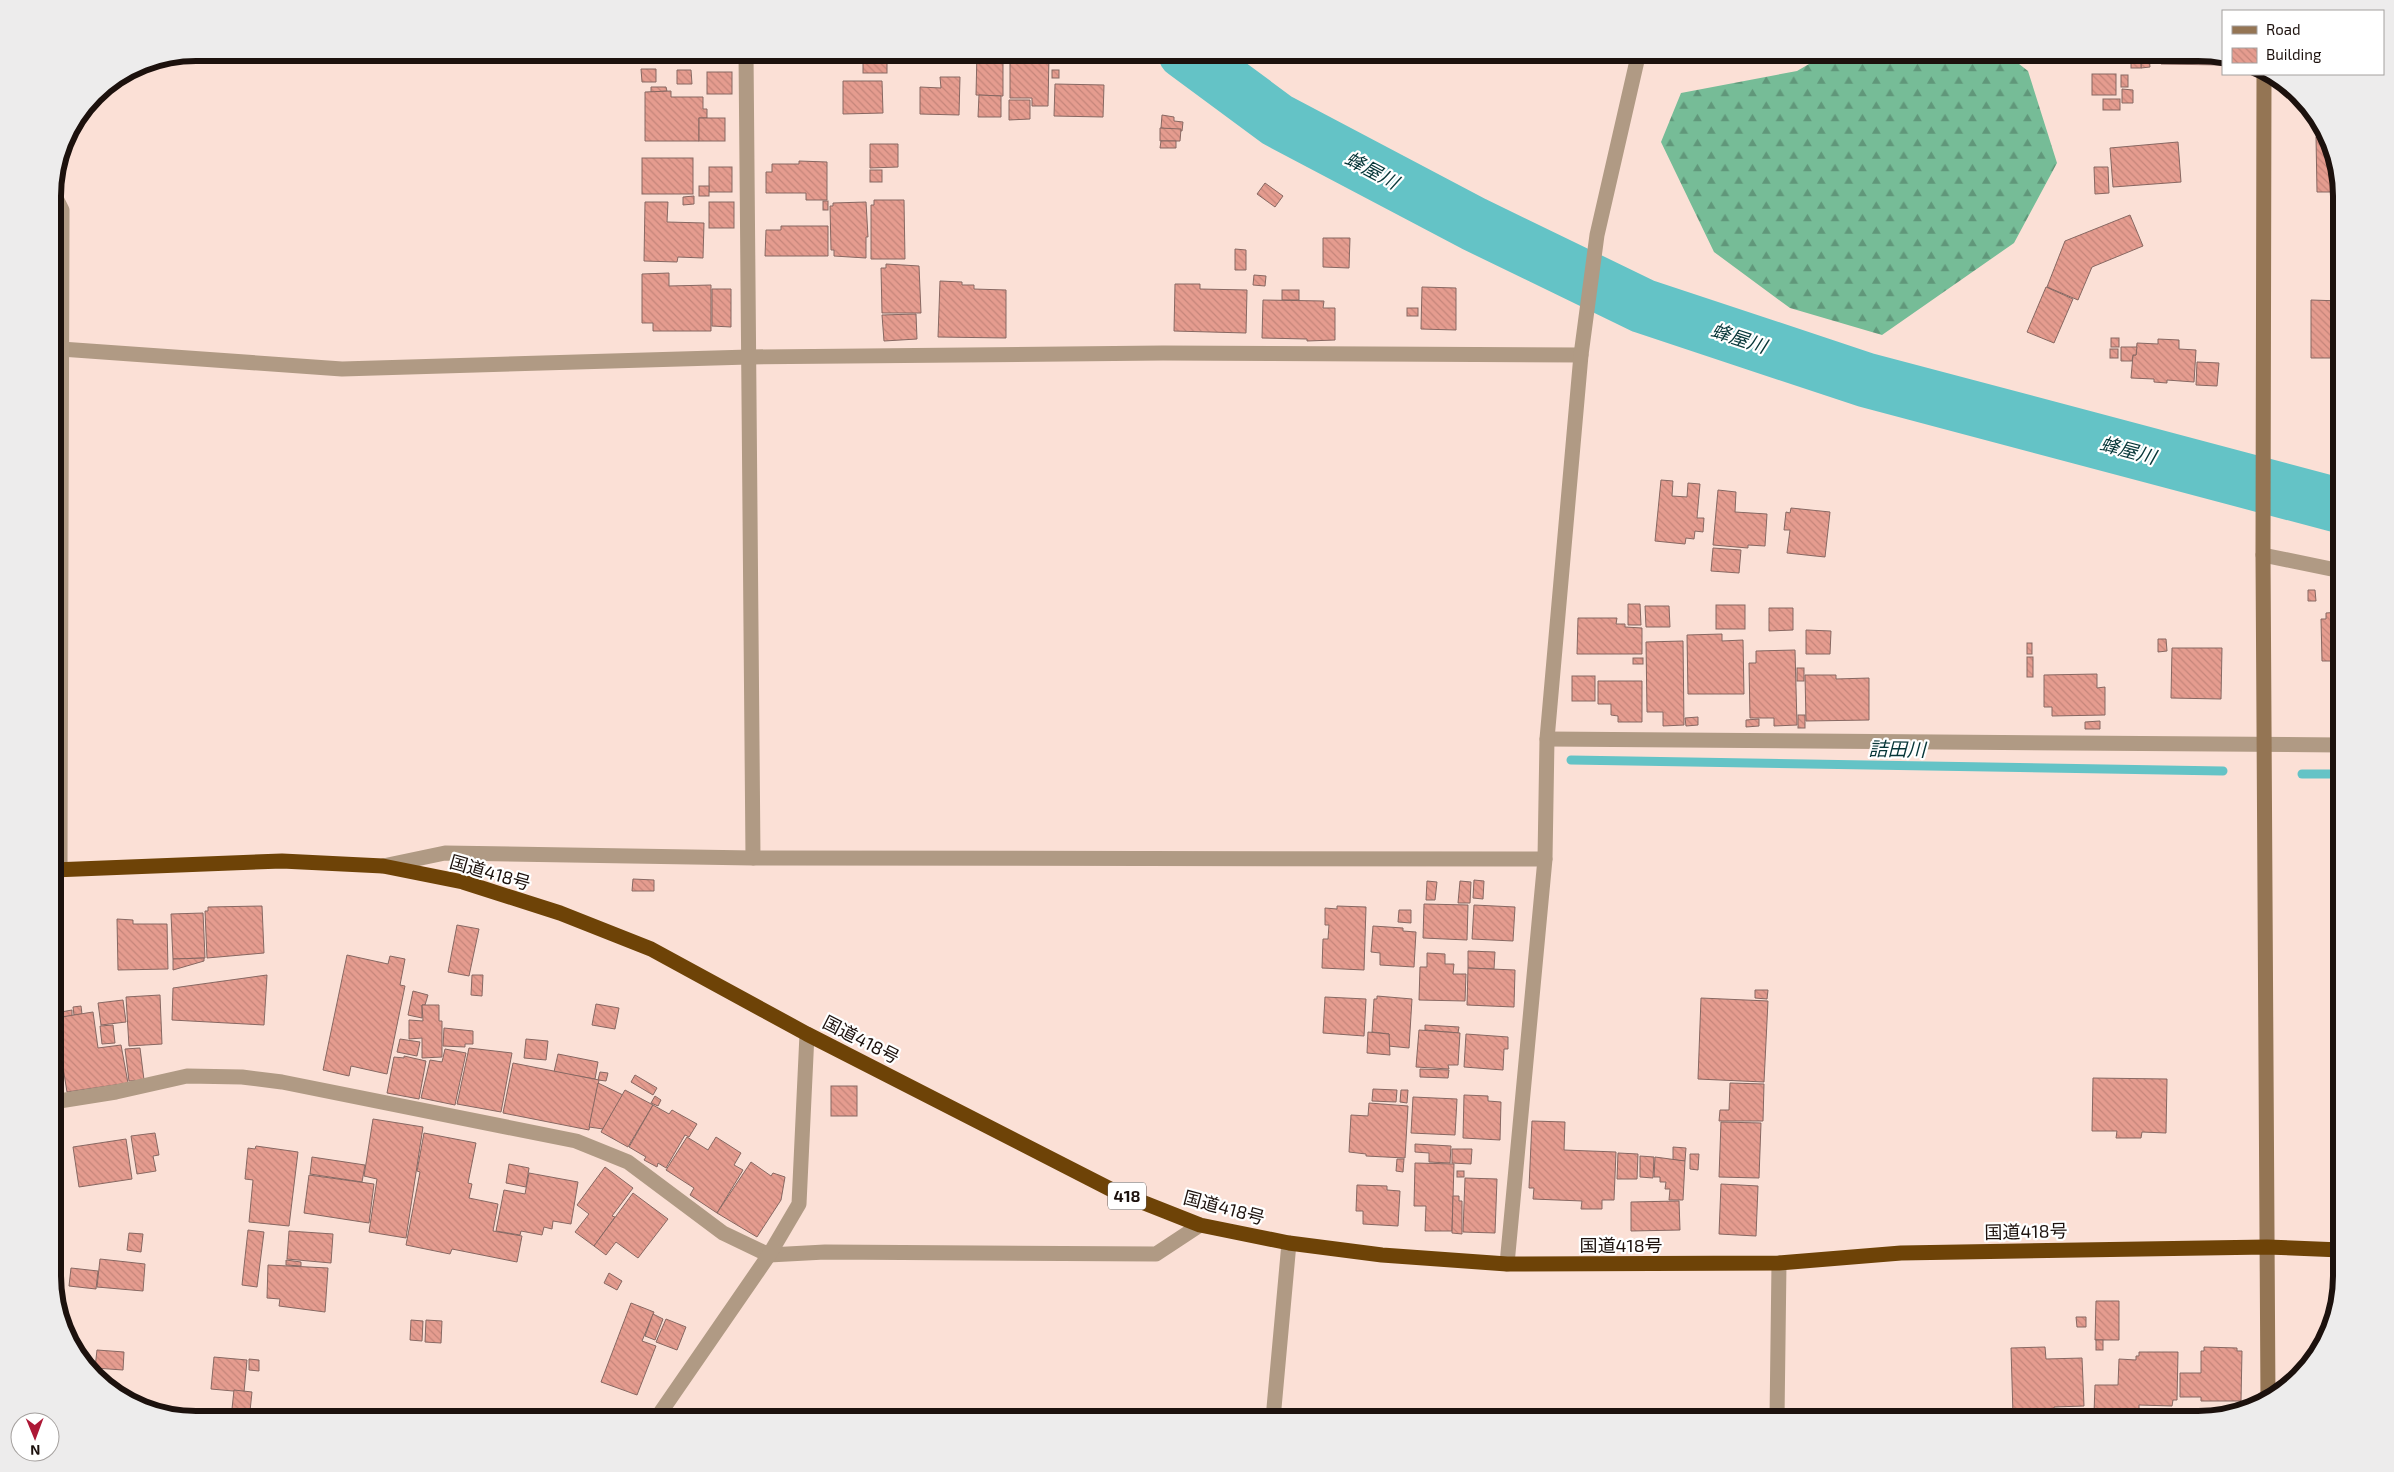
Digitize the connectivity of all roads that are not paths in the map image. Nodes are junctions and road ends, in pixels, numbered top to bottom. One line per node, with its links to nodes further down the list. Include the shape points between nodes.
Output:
1 (1637, 61): 5 (street, via 1597,235)
2 (746, 62): 6 (street)
3 (2264, 79): 7 (street)
4 (62, 349): 6 (street, via 342,369)
5 (1581, 355): 6 (street); 9 (street)
6 (749, 357): 12 (street)
7 (2263, 555): 8 (street); 10 (street)
8 (2332, 569)
9 (1547, 739): 10 (street); 13 (street)
10 (2265, 744): 11 (street); 20 (street)
11 (2333, 745)
12 (753, 858): 13 (street); 14 (street, via 445,853)
13 (1545, 860): 24 (street)
14 (383, 866): 15 (highway, 国道418号 / 418, via 282,861); 16 (highway, 国道418号 / 418, via 463,882 560,913 651,949)
15 (62, 870)
16 (807, 1034): 18 (highway, 国道418号 / 418, via 1114,1190); 22 (street, via 799,1204)
17 (62, 1101): 22 (street, via 187,1076 242,1077 282,1082 576,1141 628,1162 722,1233)
18 (1200, 1224): 19 (highway, 国道418号 / 418); 22 (street, via 1156,1254 824,1252)
19 (1289, 1243): 24 (highway, 国道418号 / 418, via 1382,1255); 27 (street)
20 (2267, 1248): 21 (highway, 国道418号 / 418); 23 (highway, 国道418号 / 418, via 1901,1253); 25 (street)
21 (2333, 1250)
22 (769, 1255): 26 (street)
23 (1779, 1263): 24 (highway, 国道418号 / 418); 28 (street)
24 (1507, 1264)
25 (2268, 1391)
26 (662, 1411)
27 (1274, 1411)
28 (1777, 1411)

